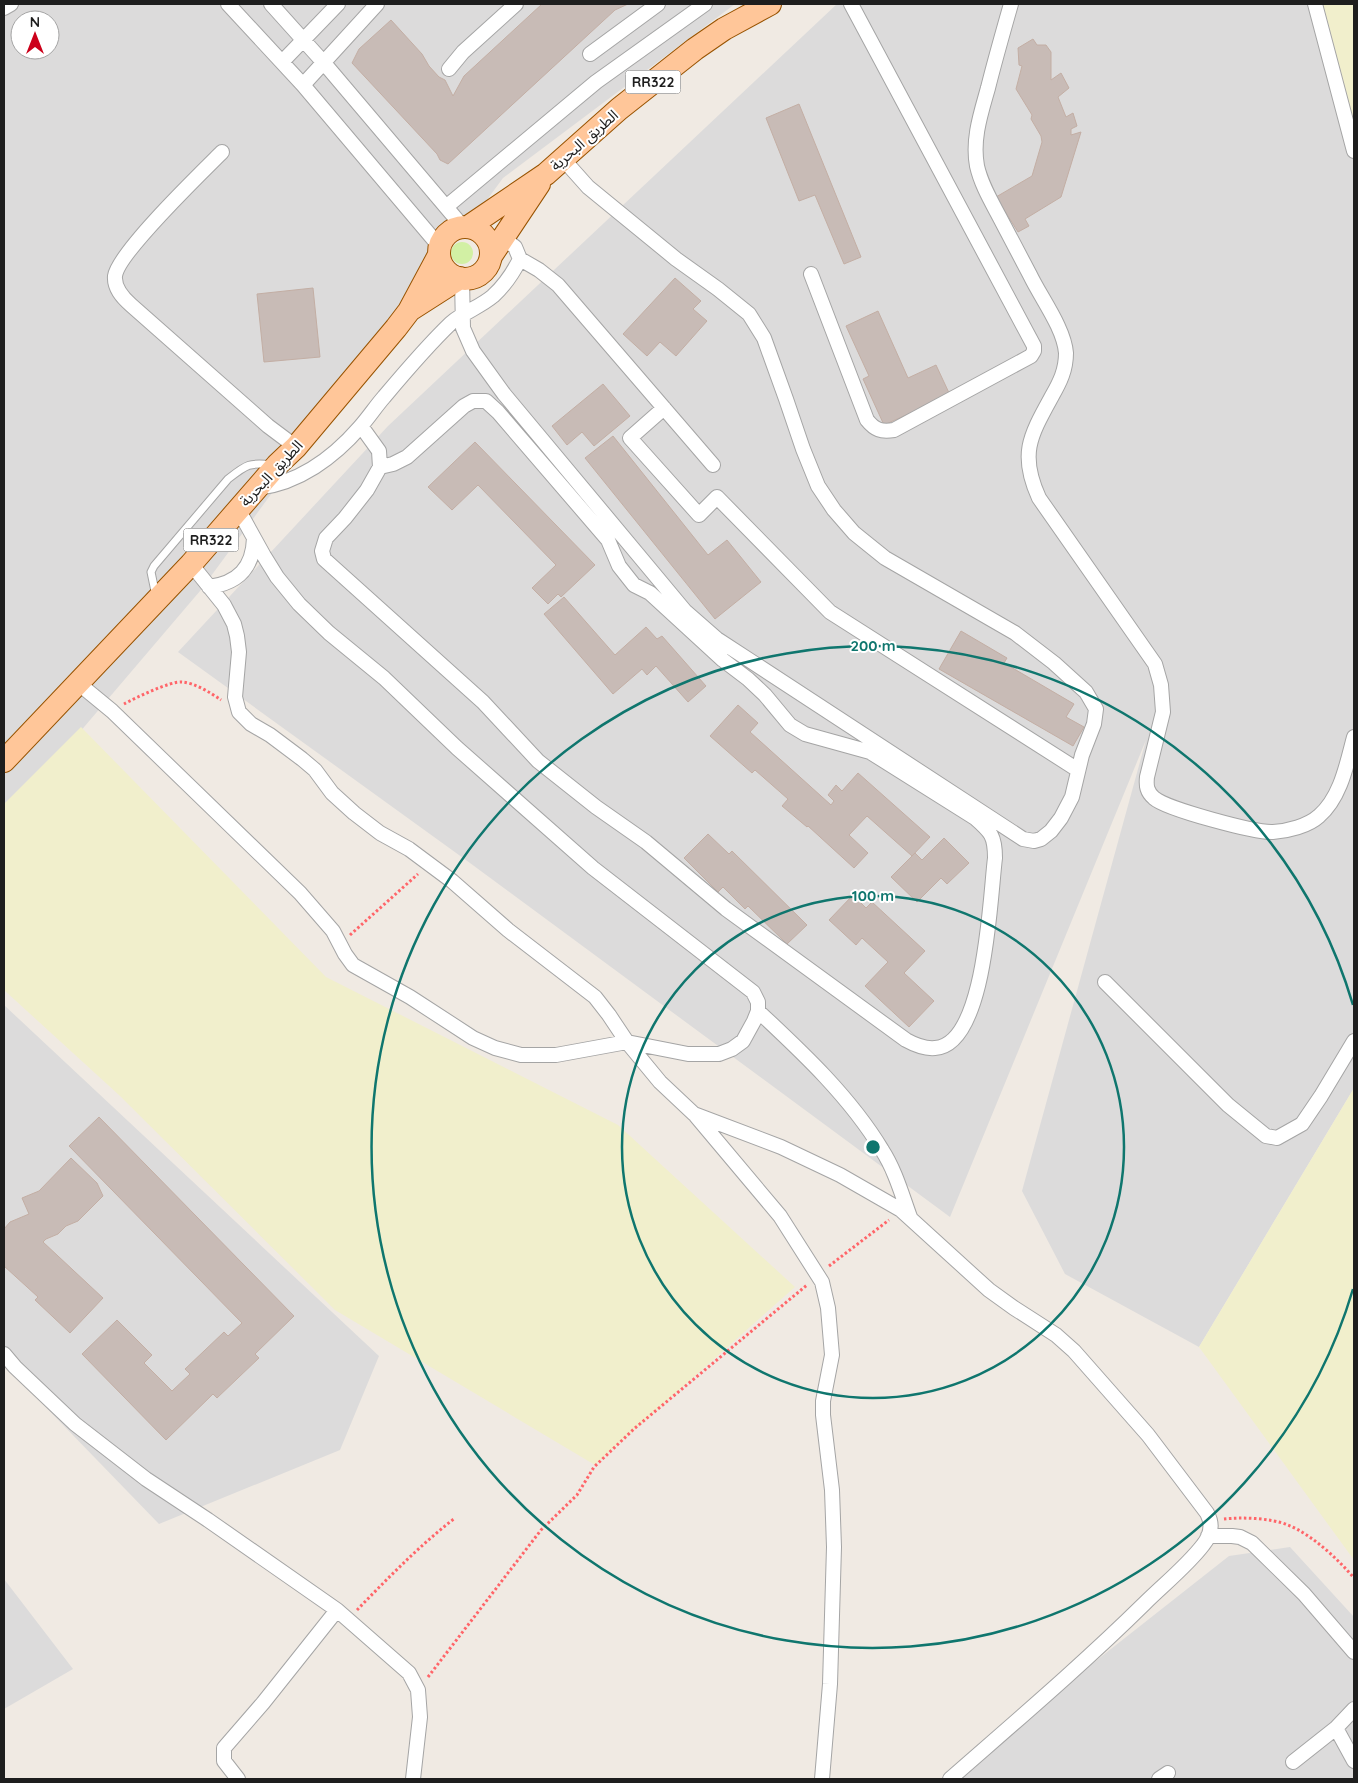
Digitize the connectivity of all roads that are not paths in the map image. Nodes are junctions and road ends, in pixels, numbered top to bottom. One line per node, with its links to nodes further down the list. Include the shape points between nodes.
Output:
1 (11, 4): 13 (street)
2 (228, 4): 16 (street)
3 (272, 4): 14 (street)
4 (338, 4): 14 (street)
5 (377, 4): 17 (street)
6 (516, 4): 18 (street, via 462,52)
7 (658, 4): 15 (street)
8 (705, 4): 24 (street, via 596,82)
9 (851, 4): 29 (street, via 1034,351 1031,356 894,430 873,428 867,420)
10 (1011, 4): 46 (street, via 980,117 975,154 987,194 1065,343 1065,368 1061,380 1039,420 1028,450 1030,475 1043,504 1155,664 1163,712 1147,788 1155,800 1182,811 1258,831 1289,830 1318,818 1329,805 1344,772)
11 (1315, 4): 20 (street)
12 (758, 6): 22 (main road, الطريق البحرية / RR322, via 660,76)
13 (4, 8)
14 (304, 40): 16 (street); 17 (street)
15 (590, 54)
16 (282, 62): 19 (street)
17 (324, 63): 19 (street); 24 (street)
18 (449, 69)
19 (303, 85): 27 (street)
20 (1354, 151)
21 (222, 152): 35 (street, via 128,253 117,270 116,285 130,305 268,426)
22 (563, 159): 23 (main road, الطريق البحرية / RR322); 48 (street, via 588,187 749,314 764,338 818,486 854,533 885,558 1015,633 1086,692 1096,709)
23 (546, 174): 25 (main road, RR322); 26 (main road, RR322)
24 (446, 206): 25 (street)
25 (465, 227): 26 (main road, via 476,229); 27 (main road, RR322, via 450,231)
26 (497, 247): 28 (street, via 515,247); 30 (main road, RR322, via 480,274)
27 (439, 251): 30 (main road, via 446,271); 31 (main road, الطريق البحرية / RR322)
28 (520, 259): 32 (street, via 514,272 492,297); 33 (street, via 558,285)
29 (811, 274)
30 (461, 279): 31 (main road, الطريق البحرية / RR322); 32 (street)
31 (409, 310): 35 (main road, الطريق البحرية / RR322)
32 (463, 314): 34 (street, via 440,335); 48 (street, via 462,328 473,351 504,394 685,611 717,639 1023,839 1041,839 1061,818 1072,797)
33 (664, 408): 37 (street); 48 (street, via 630,438 699,516 717,497 830,612)
34 (360, 426): 38 (street, via 379,451); 39 (street, via 346,442 301,476)
35 (296, 446): 36 (main road, الطريق البحرية / RR322)
36 (277, 465): 39 (main road, الطريق البحرية / RR322); 44 (lane, via 256,463 242,468 228,479 154,566 151,572)
37 (713, 465)
38 (380, 467): 38 (street, via 367,490 326,538 322,551 324,559 483,702 538,761 646,842 726,909 921,1048 937,1048 959,1033 976,999 984,953 995,858 995,843 988,829 870,752 806,734 790,725 748,679 650,593 634,585 619,566 608,540 486,401 474,401 464,406 407,457)
39 (258, 488): 40 (main road, الطريق البحرية / RR322)
40 (238, 508): 41 (street); 42 (main road, الطريق البحرية / RR322)
41 (254, 538): 43 (street, via 248,566 222,585); 50 (street, via 288,591 329,633 384,678 457,748 587,862 753,992)
42 (191, 564): 43 (street); 44 (main road, الطريق البحرية / RR322)
43 (209, 587): 52 (street, via 224,605 237,636 235,697 238,712 315,770 332,793 354,813 452,881 508,930 595,996)
44 (157, 599): 45 (main road, الطريق البحرية / RR322)
45 (78, 683): 47 (main road, الطريق البحرية / RR322); 52 (street, via 112,711 300,893 333,931 349,960 360,970 495,1048 521,1055 545,1056)
46 (1354, 737)
47 (4, 761)
48 (1078, 770)
49 (1104, 982): 51 (street, via 1228,1105 1266,1136 1277,1138 1302,1124)
50 (758, 1011): 52 (street, via 742,1041 719,1054 688,1054); 54 (street, via 839,1093 883,1151)
51 (1354, 1041)
52 (627, 1042): 53 (street, via 660,1082)
53 (694, 1114): 54 (street, via 781,1147 840,1175); 65 (street, via 780,1216 822,1282 827,1302 832,1342 823,1415 832,1490 834,1547 830,1684)
54 (906, 1214): 56 (street, via 990,1290 1074,1351 1148,1435 1211,1520)
55 (4, 1354): 57 (street, via 75,1424 146,1479)
56 (1208, 1536): 58 (street, via 1240,1537 1252,1543 1304,1594); 66 (street, via 1203,1545 1116,1631)
57 (337, 1610): 63 (street, via 224,1748 224,1761); 64 (street, via 409,1673 418,1690 420,1717)
58 (1354, 1652)
59 (1354, 1709): 60 (street)
60 (1336, 1728): 61 (street); 62 (street)
61 (1354, 1761)
62 (1293, 1762)
63 (238, 1779)
64 (413, 1779)
65 (822, 1779)
66 (950, 1779)

